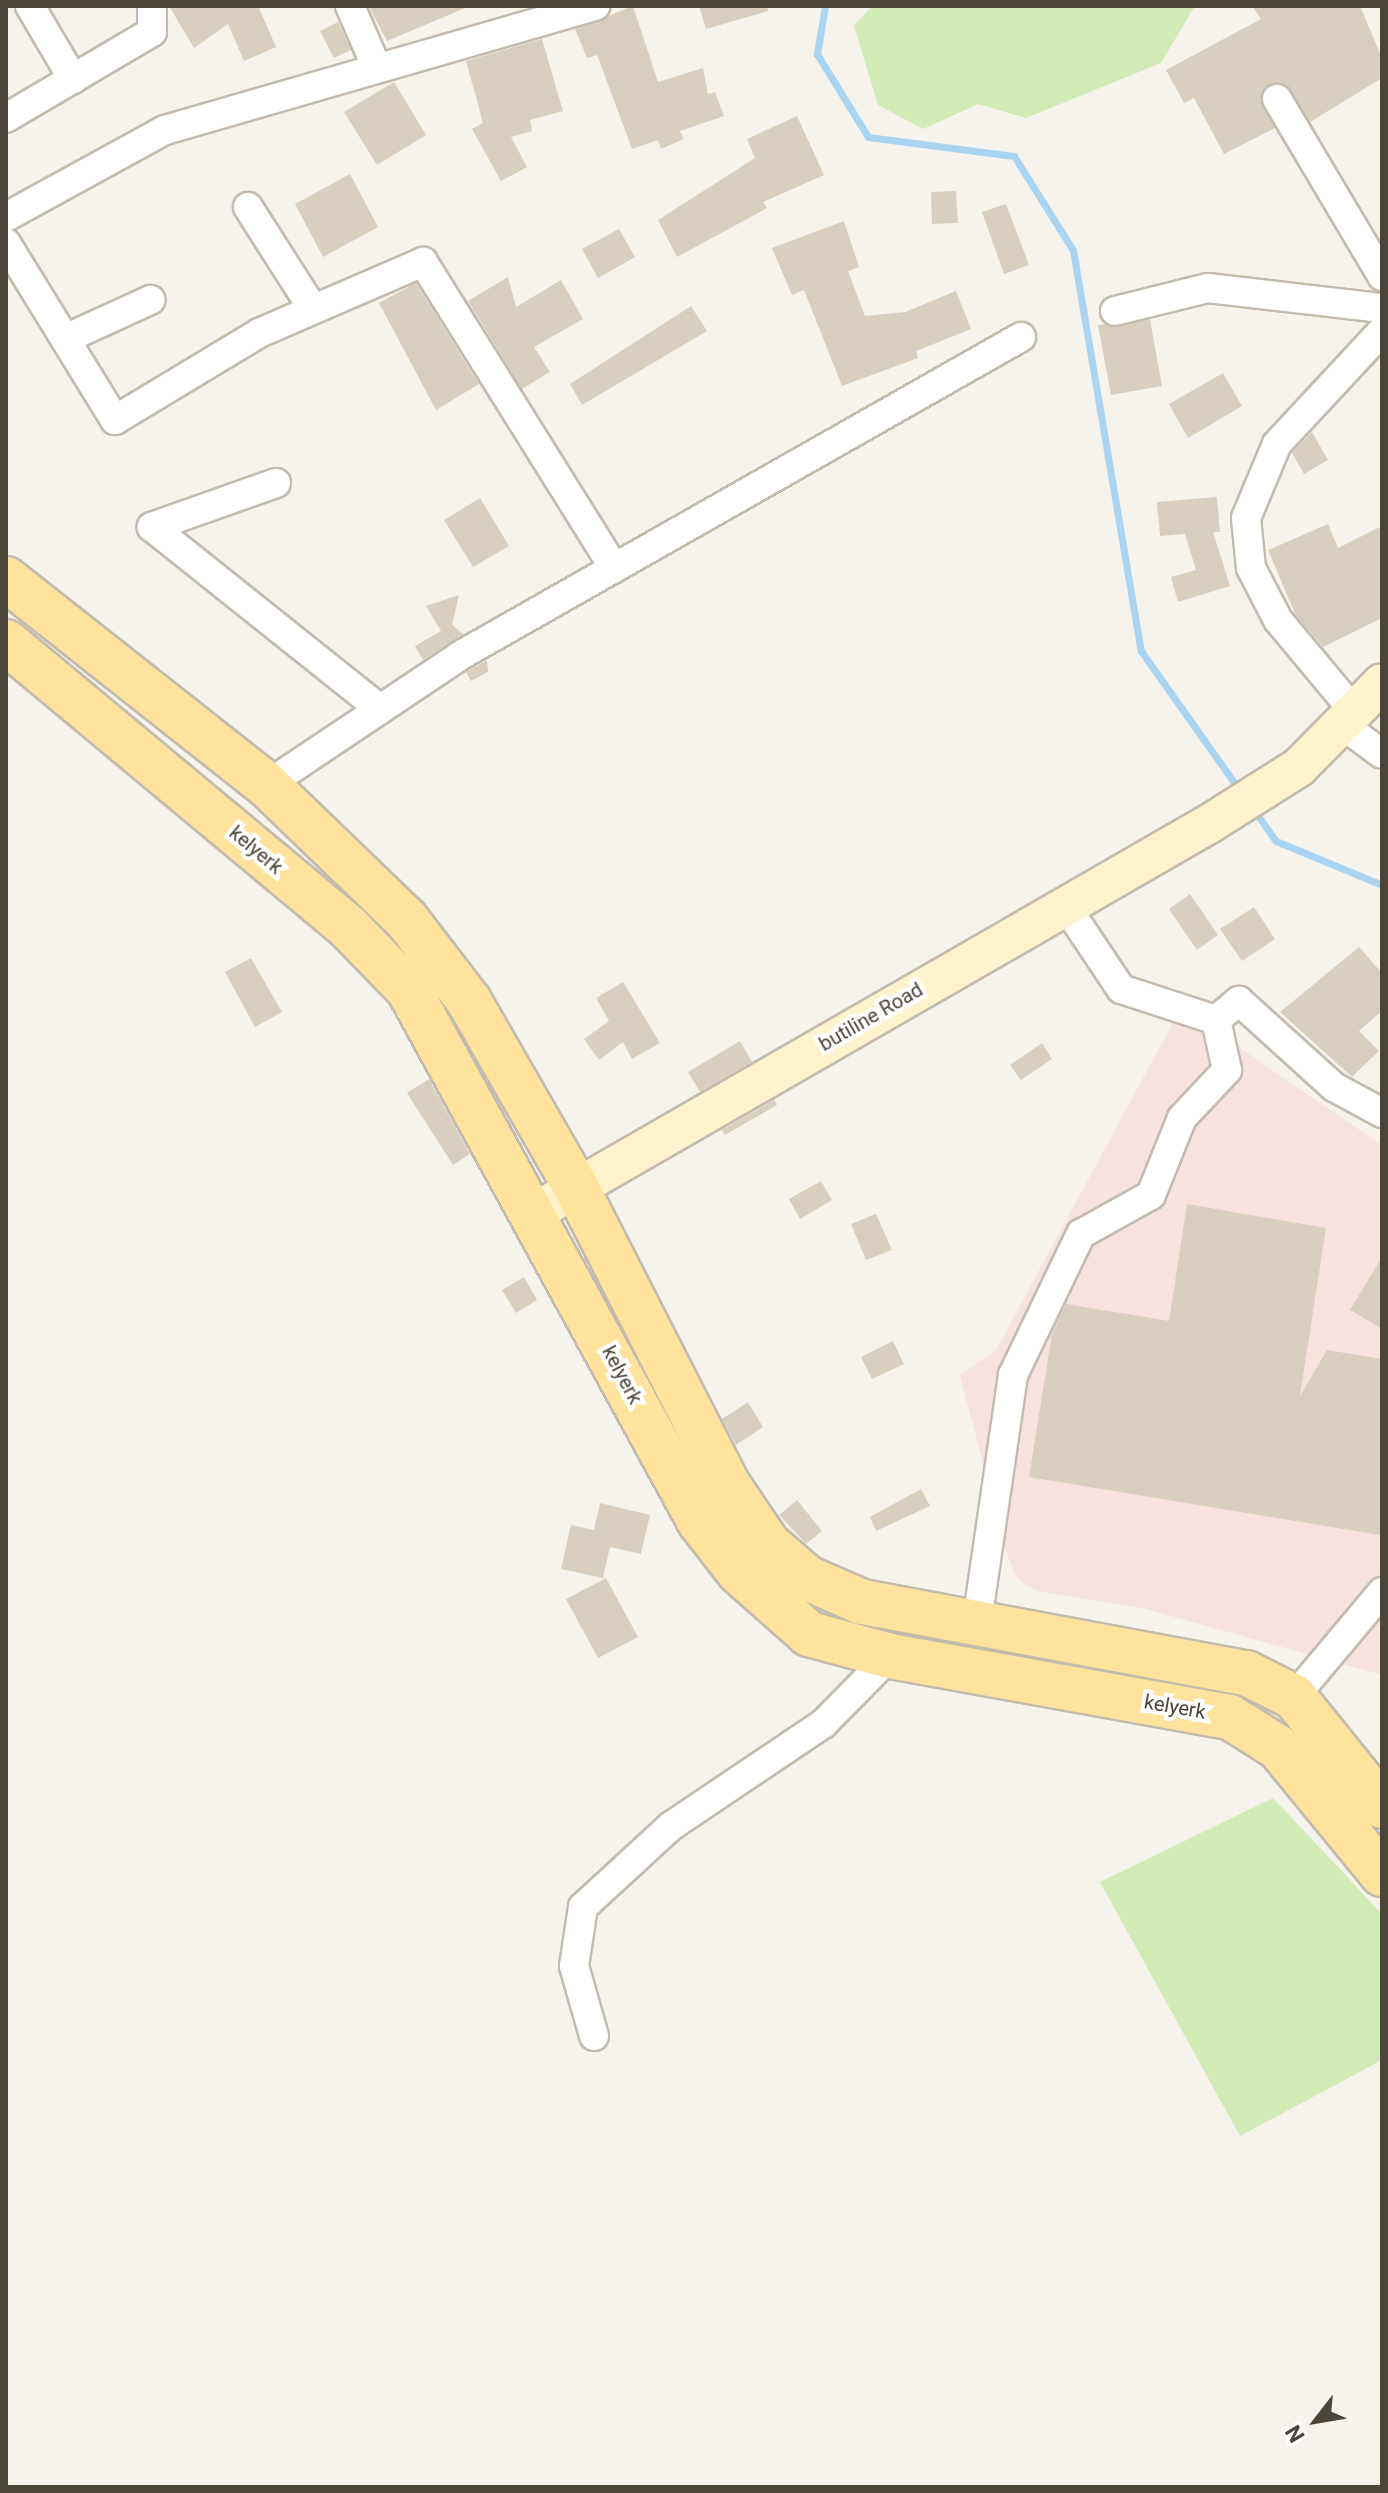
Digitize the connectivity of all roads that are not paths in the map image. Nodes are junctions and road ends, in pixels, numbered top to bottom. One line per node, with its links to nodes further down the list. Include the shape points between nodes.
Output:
1 (30, 6): 6 (street)
2 (152, 6): 6 (street, via 152,32)
3 (350, 6): 5 (street)
4 (595, 6): 5 (street)
5 (377, 68): 10 (street, via 165,130)
6 (73, 79): 8 (street)
7 (1277, 99): 12 (street)
8 (6, 118)
9 (248, 207): 15 (street)
10 (6, 217)
11 (6, 243): 19 (street)
12 (1382, 276)
13 (150, 300): 19 (street)
14 (1382, 308): 16 (street, via 1208,288)
15 (313, 309): 19 (street, via 259,333 115,420); 21 (street, via 423,262)
16 (1115, 311)
17 (1382, 331): 26 (street, via 1277,444 1246,518 1251,568 1278,620)
18 (1021, 337): 21 (street)
19 (65, 339)
20 (276, 483): 25 (street, via 152,527)
21 (614, 568): 25 (street)
22 (6, 579): 28 (main road)
23 (6, 642): 33 (main road, kelyerk, via 349,928 409,990)
24 (1382, 683): 26 (street, butiline Road)
25 (380, 709): 28 (street)
26 (1346, 717): 27 (street); 29 (street, butiline Road, via 1299,767)
27 (1382, 754)
28 (267, 785): 32 (main road, via 406,919 469,1001)
29 (1065, 905): 30 (street, via 1121,989); 32 (street, butiline Road)
30 (1216, 1020): 31 (street, via 1239,1001 1334,1087); 35 (street, via 1227,1070 1182,1118 1151,1195 1081,1234 1013,1375)
31 (1382, 1113)
32 (576, 1187): 33 (street, butiline Road); 35 (main road, via 728,1485 768,1544 807,1578 862,1602)
33 (535, 1212): 36 (main road, kelyerk, via 700,1522 739,1572 809,1634)
34 (1382, 1592): 37 (street)
35 (977, 1622): 37 (main road, via 1246,1673)
36 (890, 1656): 39 (main road, kelyerk, via 1230,1717 1279,1748); 40 (street, via 823,1724 671,1826 583,1907 574,1966)
37 (1294, 1697): 38 (main road)
38 (1382, 1806)
39 (1382, 1874)
40 (594, 2036)

